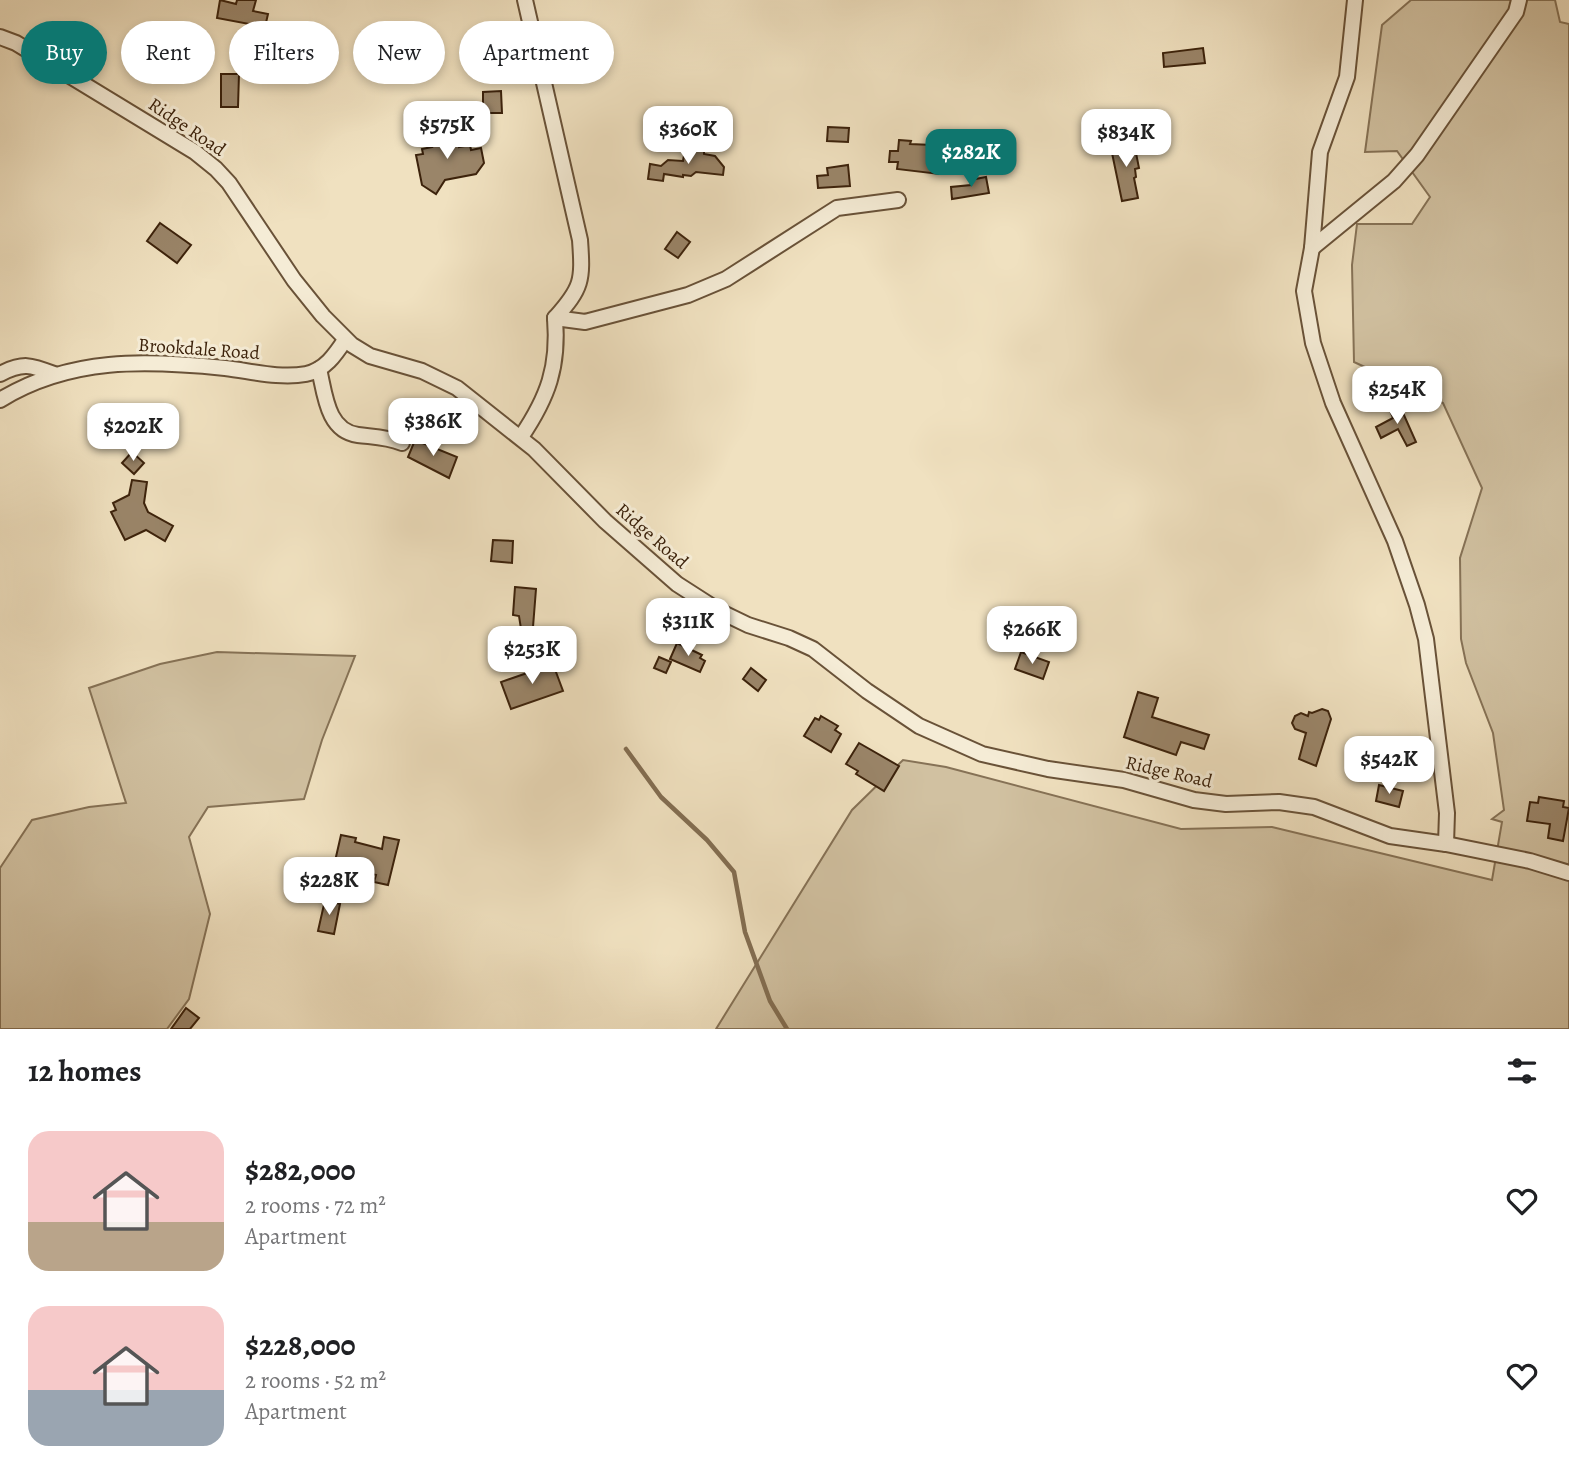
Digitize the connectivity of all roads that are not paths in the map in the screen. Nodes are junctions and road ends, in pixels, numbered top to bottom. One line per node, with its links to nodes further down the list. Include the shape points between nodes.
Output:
1 (525, 0): 7 (street, via 580,240 582,269 575,295)
2 (1355, 0): 6 (street, via 1347,77 1320,152)
3 (1519, 0): 6 (street, via 1516,12 1417,155 1394,181)
4 (0, 37): 8 (street, Ridge Road, via 216,169 294,280)
5 (898, 200): 7 (street, via 837,208 726,279 688,295 586,322)
6 (1312, 248): 15 (street, via 1304,291 1313,343 1333,403 1408,575 1426,639 1447,813)
7 (555, 318): 13 (street, via 557,346 550,382)
8 (345, 340): 9 (street); 13 (street, Ridge Road, via 370,356 445,381)
9 (320, 369): 11 (street, Brookdale Road, via 288,375 136,364); 14 (street, via 334,421 353,434)
10 (0, 374): 11 (street, via 19,365 32,365)
11 (54, 374): 12 (street, Brookdale Road)
12 (0, 400)
13 (521, 437): 15 (street, Ridge Road, via 605,521 677,584 748,625 813,649 931,732 982,754 1048,769 1124,780 1195,800 1314,807 1390,836)
14 (402, 443)
15 (1446, 844): 16 (street, Ridge Road)
16 (1569, 873)

